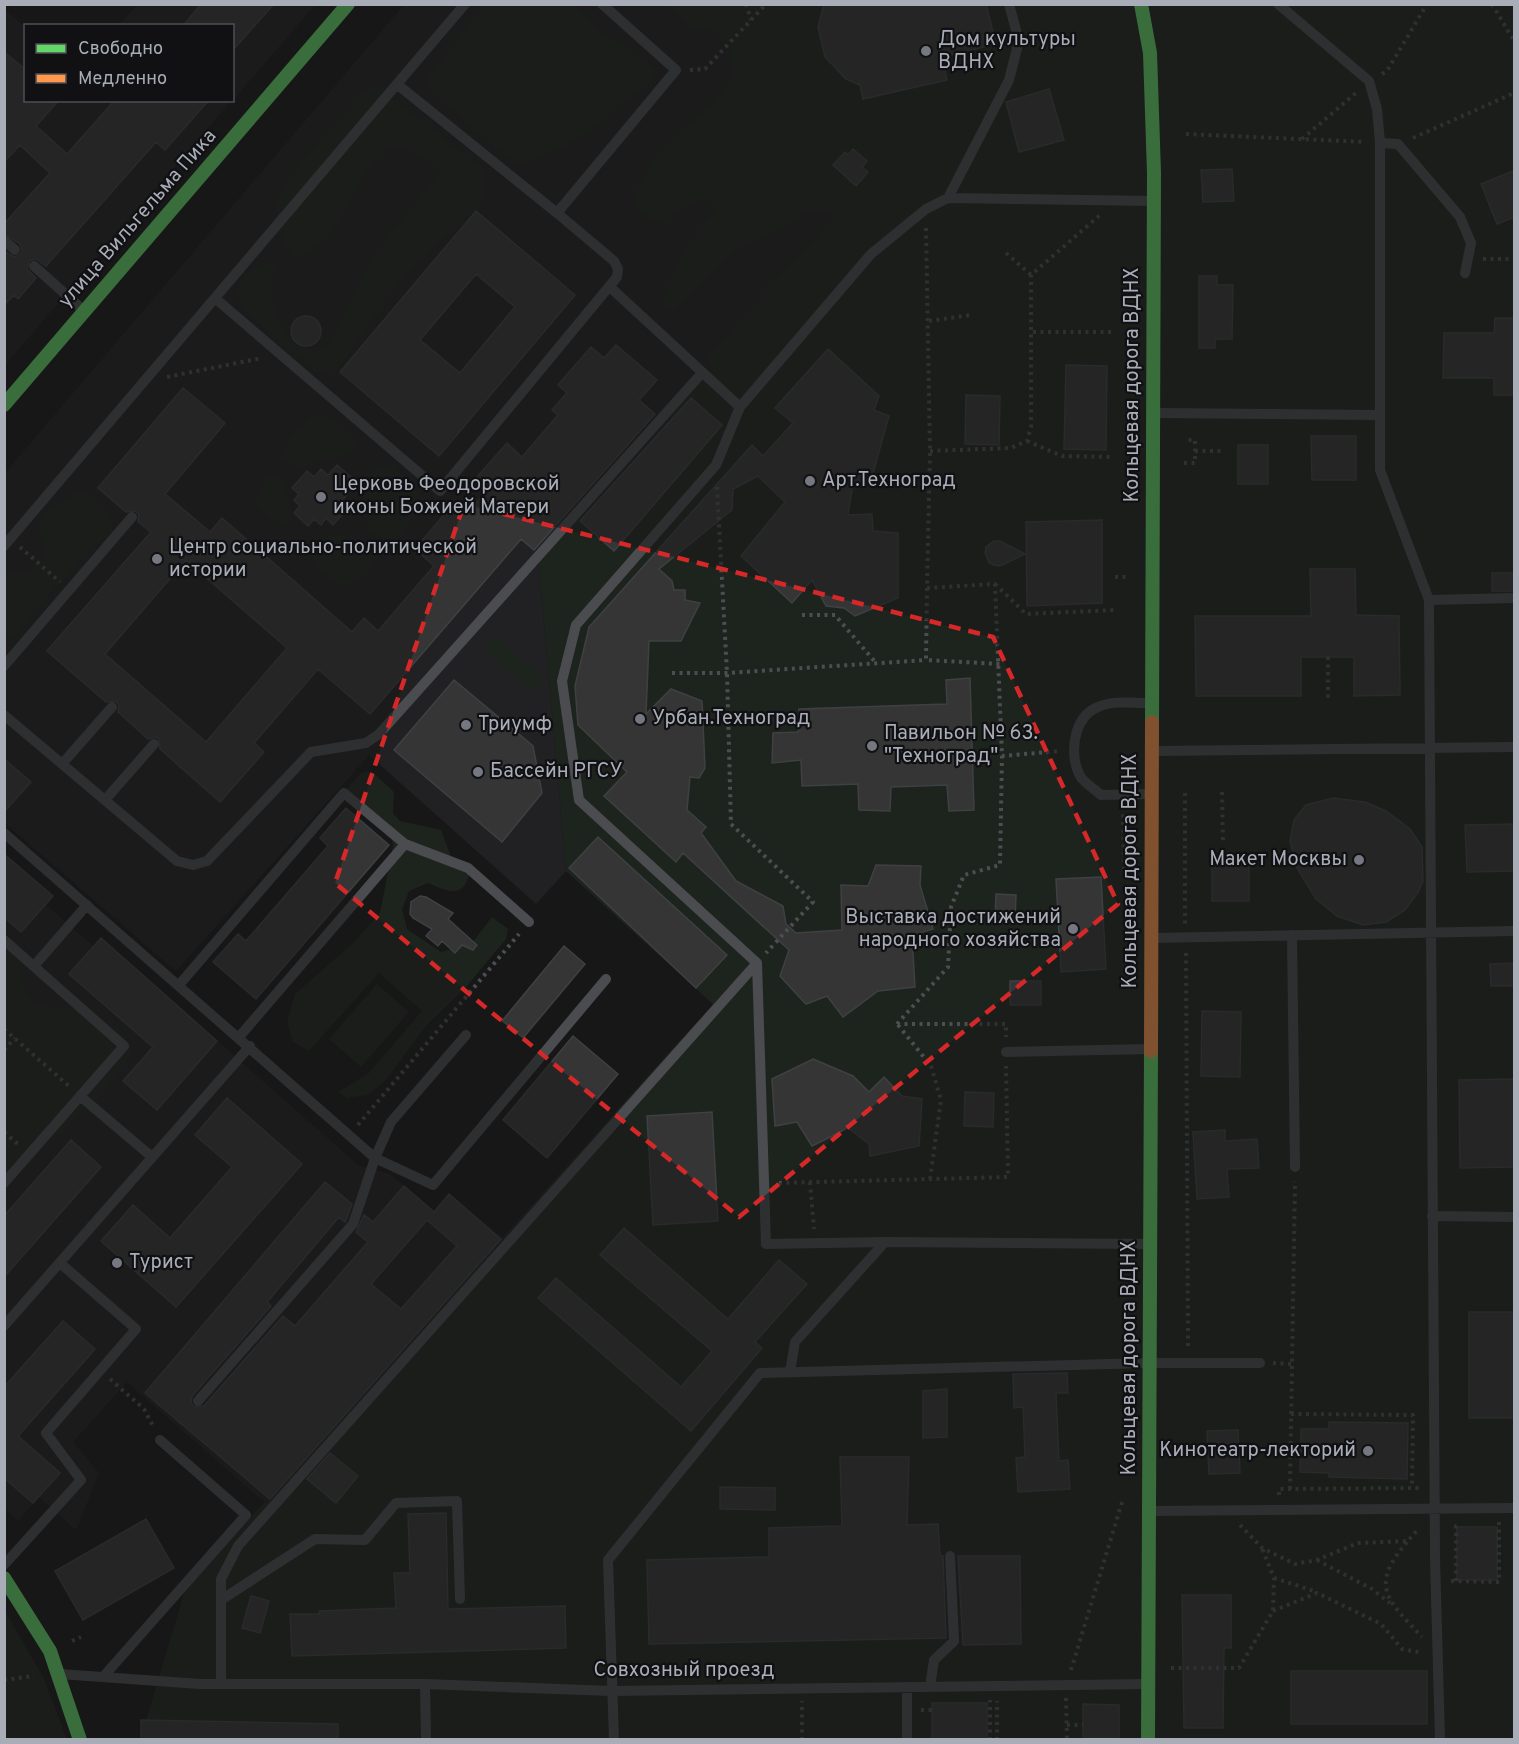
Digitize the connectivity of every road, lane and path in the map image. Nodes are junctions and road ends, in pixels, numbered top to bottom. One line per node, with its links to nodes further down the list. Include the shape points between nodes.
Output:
1 (348, 4): 36 (street, улица Вильгельма Пика)
2 (465, 4): 15 (lane)
3 (602, 4): 13 (lane)
4 (747, 4): 11 (path)
5 (766, 4): 11 (path)
6 (1009, 4): 21 (lane, via 1019,41 1009,80)
7 (1141, 4): 23 (street, Кольцевая дорога ВДНХ, via 1150,53)
8 (1278, 4): 14 (lane)
9 (1427, 4): 14 (path, via 1387,71)
10 (1492, 4): 12 (path)
11 (752, 20): 13 (path, via 705,69)
12 (1515, 41)
13 (676, 70): 25 (lane)
14 (1369, 81): 18 (path); 19 (lane, via 1377,108)
15 (398, 85): 25 (lane); 35 (lane)
16 (1515, 93): 20 (path)
17 (1186, 134): 18 (path)
18 (1302, 140): 19 (path)
19 (1380, 143): 20 (lane); 47 (lane)
20 (1398, 144): 29 (lane, via 1460,217 1471,243)
21 (948, 198): 22 (lane); 24 (lane)
22 (1116, 201): 23 (lane); 33 (path)
23 (1154, 201): 46 (street, Кольцевая дорога ВДНХ)
24 (926, 209): 38 (path); 45 (lane, via 872,254)
25 (557, 213): 34 (lane, via 617,266)
26 (4, 240): 27 (lane)
27 (15, 250)
28 (1006, 253): 33 (path)
29 (1468, 258): 30 (path); 32 (lane)
30 (1515, 259)
31 (34, 266): 36 (lane)
32 (1465, 273)
33 (1031, 275): 39 (path)
34 (611, 288): 41 (lane, via 440,491); 42 (lane)
35 (216, 299): 41 (lane); 43 (lane)
36 (85, 312): 44 (street, улица Вильгельма Пика)
37 (971, 315): 38 (path)
38 (929, 321): 50 (path)
39 (1033, 332): 40 (path); 49 (path, via 1032,427)
40 (1114, 333)
41 (281, 355): 43 (path)
42 (702, 373): 45 (lane); 88 (lane, via 380,734 366,743 311,752 207,861 193,865 177,861)
43 (145, 381): 57 (lane)
44 (4, 405)
45 (740, 407): 55 (lane)
46 (1152, 413): 47 (lane); 75 (street, Кольцевая дорога ВДНХ)
47 (1379, 416): 62 (lane, via 1380,471)
48 (1185, 440): 51 (path, via 1195,440)
49 (1027, 441): 50 (path, via 1011,448); 53 (path, via 1062,456)
50 (930, 451): 59 (path)
51 (1195, 451): 52 (path); 54 (path, via 1195,463)
52 (1223, 451)
53 (1114, 457)
54 (1184, 463)
55 (716, 465): 73 (path); 100 (lane, via 576,625 562,681 579,800)
56 (132, 517): 60 (lane)
57 (8, 542): 60 (path)
58 (995, 584): 59 (path); 64 (path, via 1026,614); 70 (path)
59 (927, 588): 68 (path)
60 (69, 590): 71 (lane)
61 (1515, 598): 62 (lane)
62 (1429, 600): 79 (lane)
63 (835, 607): 66 (path)
64 (1115, 610)
65 (802, 615): 66 (path)
66 (835, 615): 69 (path)
67 (1328, 657): 74 (path)
68 (926, 660): 69 (path); 70 (path)
69 (876, 663): 73 (path)
70 (1000, 663): 83 (path)
71 (4, 666)
72 (672, 673): 73 (path)
73 (727, 673): 100 (path, via 731,824 813,902)
74 (1328, 702)
75 (1152, 703): 81 (lane, via 1096,707 1081,721); 82 (street, Кольцевая дорога ВДНХ)
76 (112, 707): 84 (lane)
77 (4, 715): 84 (lane)
78 (154, 744): 88 (lane)
79 (1430, 747): 80 (lane); 82 (lane); 95 (lane)
80 (1515, 747)
81 (1073, 750): 83 (path); 87 (lane, via 1081,777 1101,795)
82 (1152, 751): 87 (street, Кольцевая дорога ВДНХ)
83 (1002, 756): 104 (path, via 1000,865 964,875 951,907 948,967)
84 (62, 764): 88 (lane)
85 (1222, 792): 91 (path)
86 (1185, 793): 98 (path)
87 (1152, 794): 97 (street, Кольцевая дорога ВДНХ)
88 (105, 800)
89 (4, 833): 92 (lane)
90 (405, 844): 93 (lane, via 468,868); 103 (lane, via 344,793); 107 (lane)
91 (1222, 844)
92 (87, 905): 101 (lane); 103 (lane)
93 (529, 922): 114 (path)
94 (1515, 931): 95 (lane)
95 (1430, 933): 96 (lane); 122 (lane)
96 (1292, 935): 98 (lane); 117 (lane)
97 (1150, 938): 98 (lane); 110 (street, Кольцевая дорога ВДНХ)
98 (1186, 938): 130 (path)
99 (4, 940): 101 (lane)
100 (757, 963): 121 (lane); 158 (lane, via 238,1546 221,1580)
101 (34, 966): 113 (lane, via 124,1046)
102 (606, 979): 116 (lane, via 433,1185)
103 (179, 985): 107 (lane)
104 (897, 1024): 112 (path, via 1006,1024); 118 (path, via 931,1066 941,1100)
105 (4, 1029): 108 (path)
106 (466, 1035): 116 (lane, via 391,1122)
107 (239, 1037): 109 (lane)
108 (15, 1038): 111 (path); 113 (path)
109 (249, 1046): 114 (lane); 115 (lane)
110 (1150, 1049): 112 (lane); 126 (street, Кольцевая дорога ВДНХ)
111 (4, 1050)
112 (1006, 1052): 118 (path, via 1008,1177)
113 (80, 1096): 115 (lane); 120 (lane)
114 (350, 1135): 116 (lane)
115 (152, 1157): 127 (lane)
116 (375, 1158): 134 (lane, via 353,1224)
117 (1295, 1167): 135 (path)
118 (930, 1179): 119 (path)
119 (810, 1182): 121 (path); 125 (path)
120 (4, 1183)
121 (764, 1183): 125 (lane, via 766,1244)
122 (1432, 1216): 123 (lane); 138 (lane)
123 (1515, 1217)
124 (885, 1242): 125 (lane); 126 (lane); 133 (lane, via 795,1342)
125 (815, 1243)
126 (1149, 1244): 129 (street, Кольцевая дорога ВДНХ)
127 (60, 1263): 128 (lane); 132 (lane, via 136,1329)
128 (7, 1318)
129 (1148, 1363): 130 (lane); 133 (lane); 145 (street, Кольцевая дорога ВДНХ)
130 (1188, 1363): 131 (lane)
131 (1260, 1363)
132 (100, 1370): 136 (path, via 144,1409); 151 (lane, via 46,1433 81,1480)
133 (790, 1372): 177 (lane, via 760,1373 608,1560)
134 (198, 1401)
135 (1291, 1414): 137 (path, via 1413,1415); 139 (path)
136 (160, 1440): 167 (lane, via 246,1515)
137 (1412, 1488): 138 (path); 139 (path)
138 (1434, 1488): 140 (lane)
139 (1290, 1489): 144 (path, via 1279,1489)
140 (1434, 1508): 141 (lane); 144 (lane); 147 (path); 154 (lane)
141 (1499, 1508): 142 (lane); 155 (path, via 1499,1582)
142 (1515, 1508)
143 (1224, 1510): 144 (lane); 145 (lane); 148 (path)
144 (1279, 1510)
145 (1149, 1511): 171 (street, Кольцевая дорога ВДНХ)
146 (1456, 1526): 155 (path)
147 (1408, 1541): 150 (path, via 1358,1543); 159 (path, via 1390,1562 1384,1582)
148 (1262, 1548): 150 (path, via 1295,1564); 153 (path)
149 (950, 1556): 175 (lane, via 954,1641 934,1660)
150 (1317, 1560): 159 (path)
151 (4, 1565)
152 (4, 1578): 166 (street, via 46,1642)
153 (1274, 1578): 156 (path); 160 (path)
154 (1435, 1581): 155 (path); 163 (lane)
155 (1456, 1581)
156 (1317, 1593): 160 (path); 163 (path, via 1381,1624 1402,1649)
157 (460, 1599): 158 (lane, via 457,1501 396,1503 365,1540 315,1539)
158 (221, 1600): 169 (lane)
159 (1390, 1603): 163 (path)
160 (1273, 1611): 164 (path, via 1239,1668)
161 (81, 1637): 162 (path)
162 (72, 1641)
163 (1436, 1652): 190 (lane)
164 (1164, 1668)
165 (41, 1674): 168 (path)
166 (57, 1674): 167 (lane); 181 (street)
167 (103, 1677): 169 (lane, Совхозный проезд)
168 (4, 1680)
169 (221, 1683): 170 (lane, Совхозный проезд)
170 (425, 1684): 177 (lane, Совхозный проезд); 182 (lane)
171 (1148, 1684): 172 (lane, Совхозный проезд); 189 (street, Кольцевая дорога ВДНХ)
172 (1066, 1685): 173 (lane, Совхозный проезд); 179 (path)
173 (997, 1686): 175 (lane, Совхозный проезд); 187 (path)
174 (907, 1687): 175 (lane, Совхозный проезд); 176 (lane, Совхозный проезд); 185 (lane)
175 (930, 1687)
176 (803, 1688): 177 (lane, Совхозный проезд); 184 (path)
177 (611, 1691): 183 (lane)
178 (990, 1703): 186 (path)
179 (1067, 1725): 180 (path); 188 (path)
180 (1083, 1725)
181 (80, 1740)
182 (426, 1740)
183 (614, 1740)
184 (802, 1740)
185 (907, 1740)
186 (990, 1740)
187 (997, 1740)
188 (1067, 1740)
189 (1148, 1740)
190 (1440, 1740)

